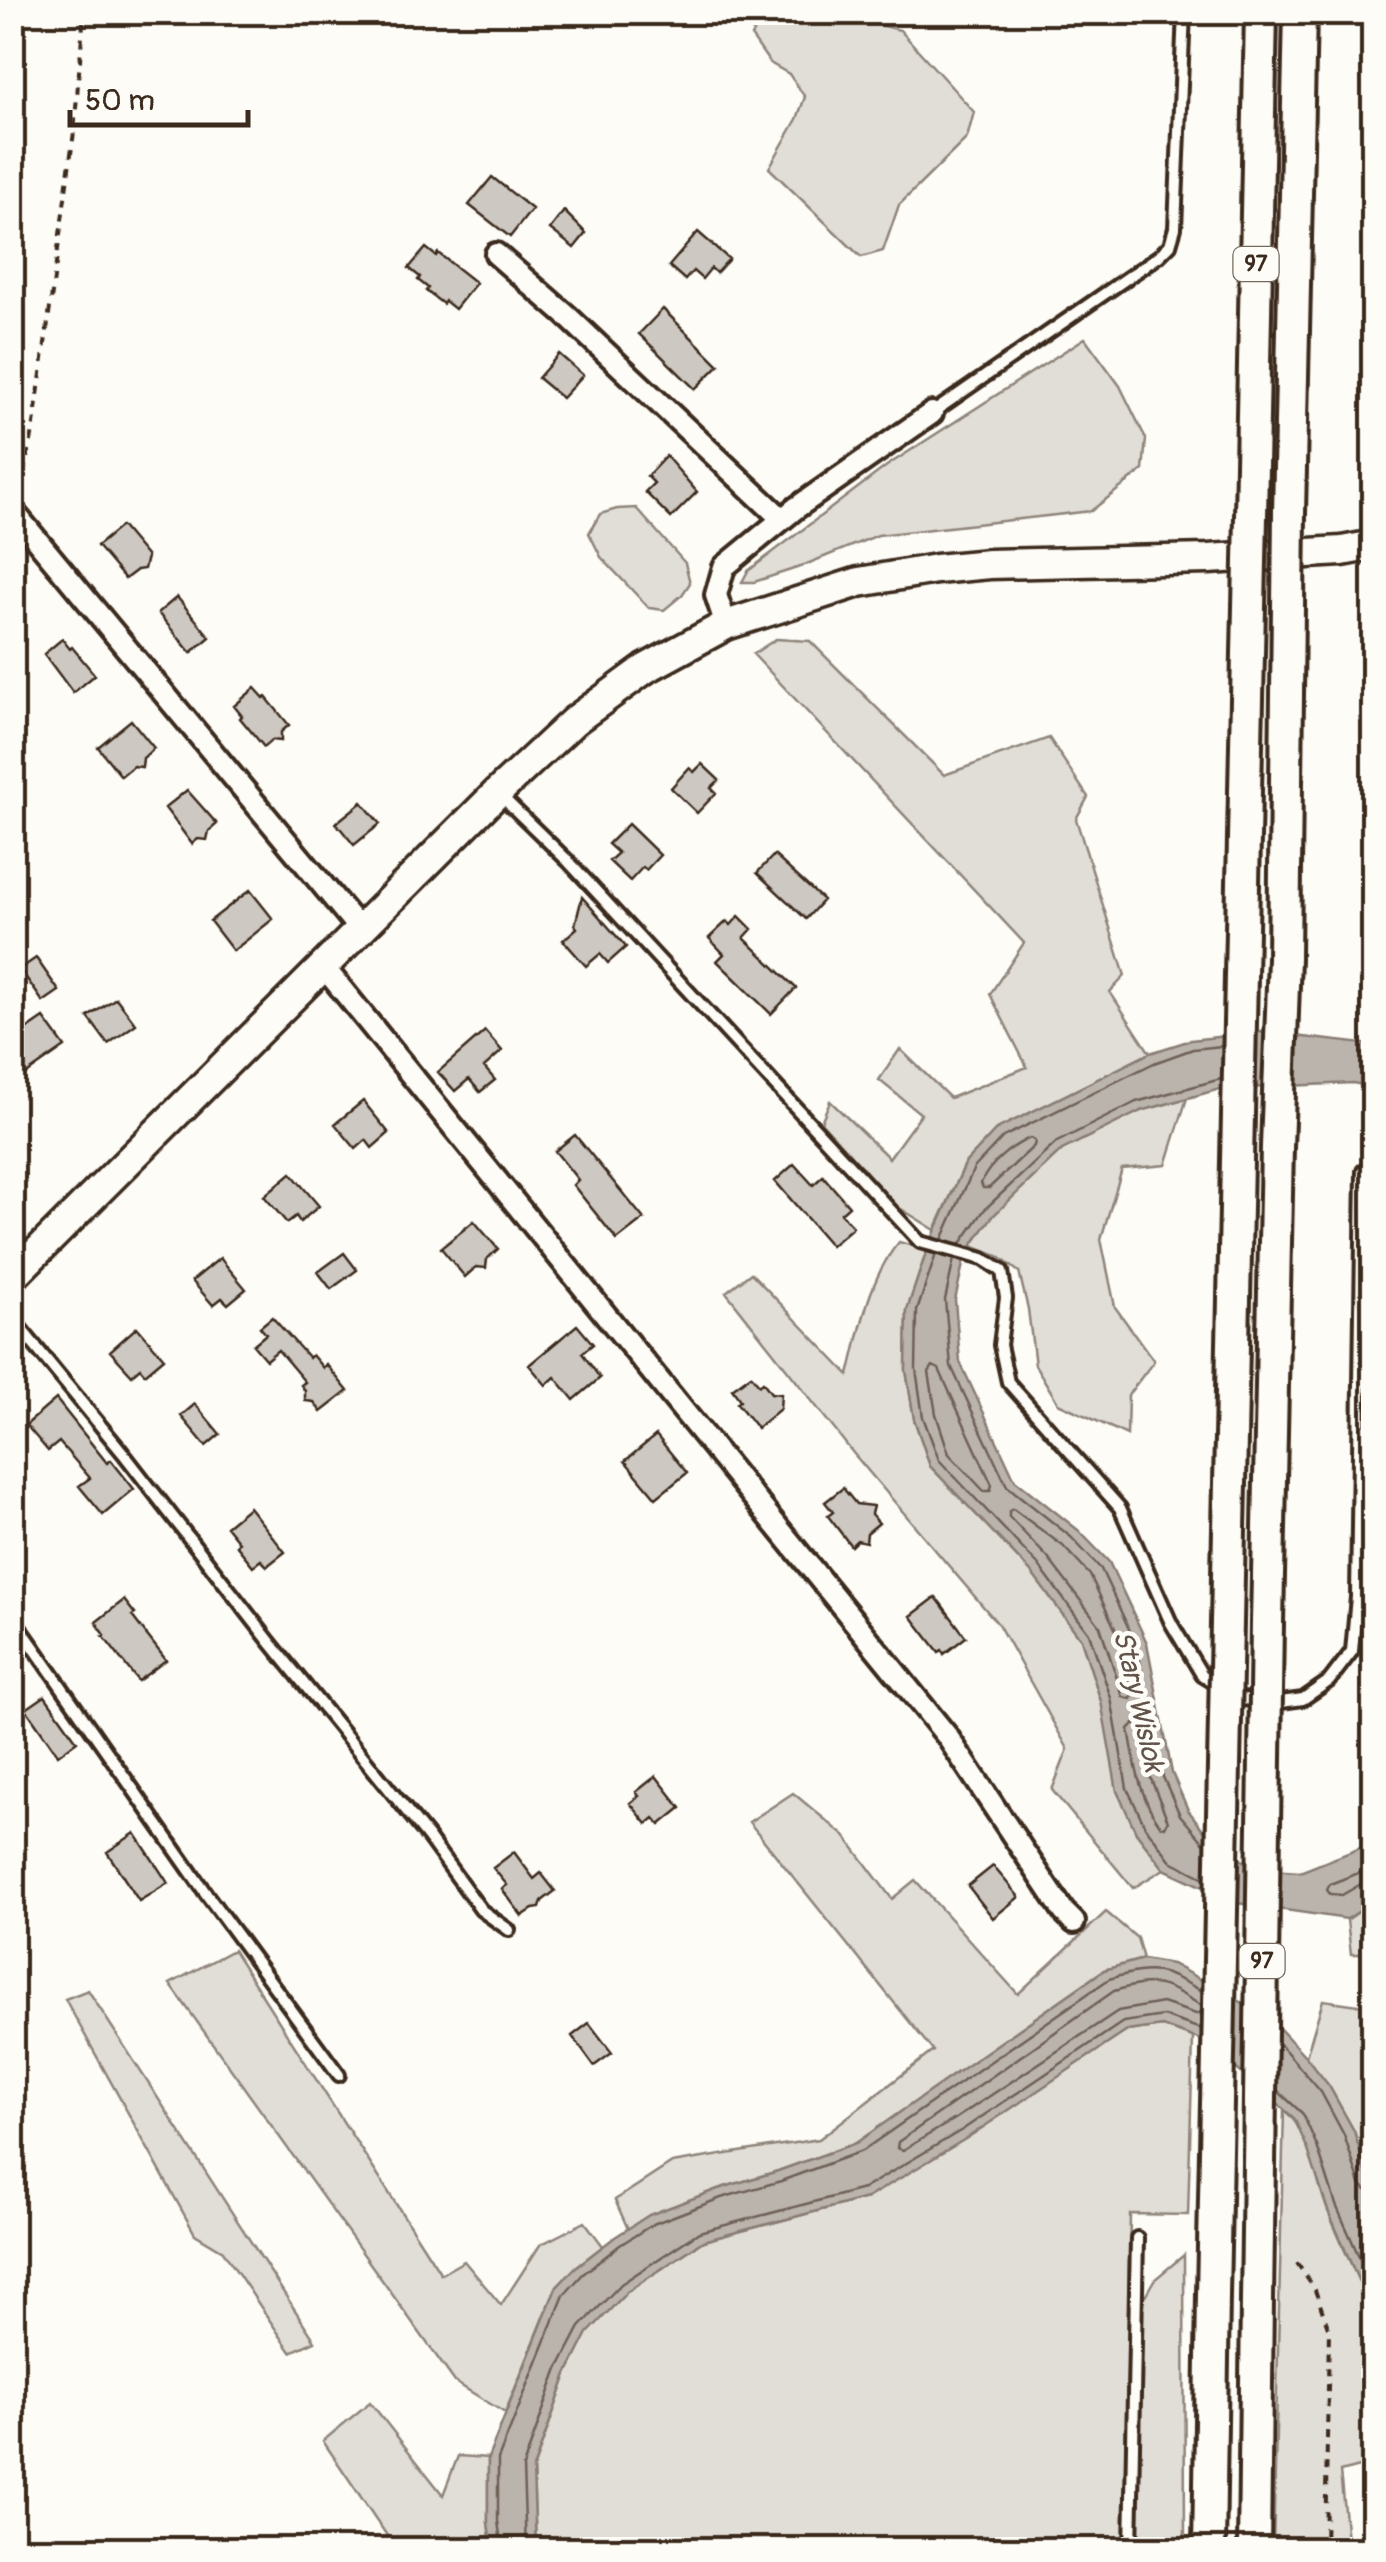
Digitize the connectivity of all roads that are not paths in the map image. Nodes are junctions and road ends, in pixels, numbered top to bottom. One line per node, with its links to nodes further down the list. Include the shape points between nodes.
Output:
1 (1184, 12): 5 (lane, via 1170,245)
2 (1261, 12): 22 (main road, 97, bridge)
3 (1300, 12): 23 (main road, 97, bridge)
4 (496, 254): 7 (street)
5 (932, 413): 7 (street)
6 (14, 511): 11 (street)
7 (782, 519): 9 (street, via 724,567 716,595)
8 (1374, 546): 9 (street, via 936,569 859,582)
9 (726, 625): 10 (street, via 645,669 574,721)
10 (498, 792): 11 (street); 13 (lane, via 920,1242 1002,1270 1000,1345 1008,1382 1120,1508 1202,1675 1241,1698 1303,1699 1329,1681 1352,1651)
11 (360, 930): 12 (street)
12 (323, 966): 14 (street); 17 (street, via 947,1736)
13 (1363, 1171)
14 (12, 1278)
15 (12, 1318): 18 (lane, via 482,1910)
16 (12, 1616): 19 (lane)
17 (1074, 1922)
18 (509, 1930)
19 (339, 2075)
20 (1137, 2238): 21 (lane)
21 (1131, 2550)
22 (1210, 2550)
23 (1254, 2550)

